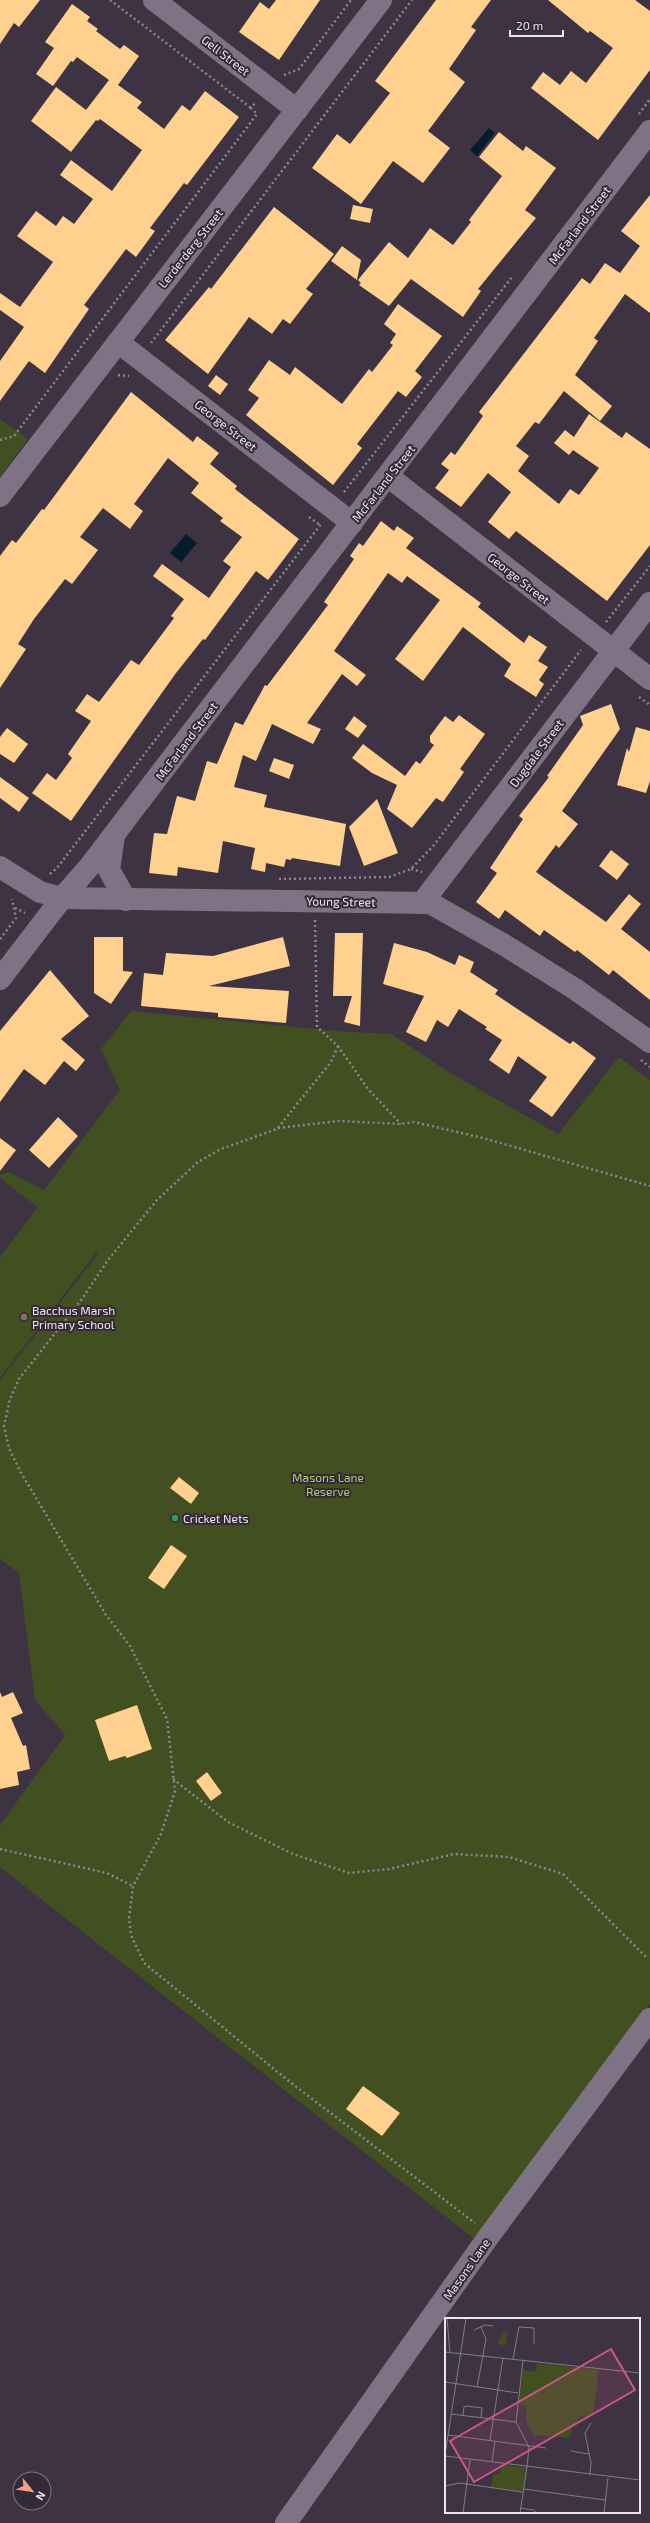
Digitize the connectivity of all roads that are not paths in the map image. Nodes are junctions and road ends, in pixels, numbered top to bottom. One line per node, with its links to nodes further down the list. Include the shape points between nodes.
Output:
1 (154, 0): 3 (street, Gell Street)
2 (381, 0): 3 (street, Lerderderg Street)
3 (297, 110): 5 (street, Lerderderg Street)
4 (643, 124): 6 (street, McFarland Street)
5 (118, 342): 7 (street, Lerderderg Street); 8 (street, George Street)
6 (388, 477): 8 (street, McFarland Street); 10 (street, George Street)
7 (0, 496)
8 (352, 523): 12 (street, McFarland Street)
9 (650, 603): 10 (street, Dugdale Street)
10 (614, 650): 11 (street, George Street); 16 (street, Dugdale Street)
11 (642, 686)
12 (114, 835): 14 (street, McFarland Street); 15 (street, McFarland Street, via 109,870)
13 (0, 867): 14 (street, Young Street, via 40,892)
14 (62, 898): 15 (street, Young Street); 17 (street, McFarland Street)
15 (126, 900): 16 (street, Young Street)
16 (422, 903): 18 (street, Young Street, via 430,903 506,946 575,989)
17 (0, 979)
18 (650, 1042)
19 (650, 2019): 20 (street, Masons Lane, via 489,2236)
20 (286, 2523)

